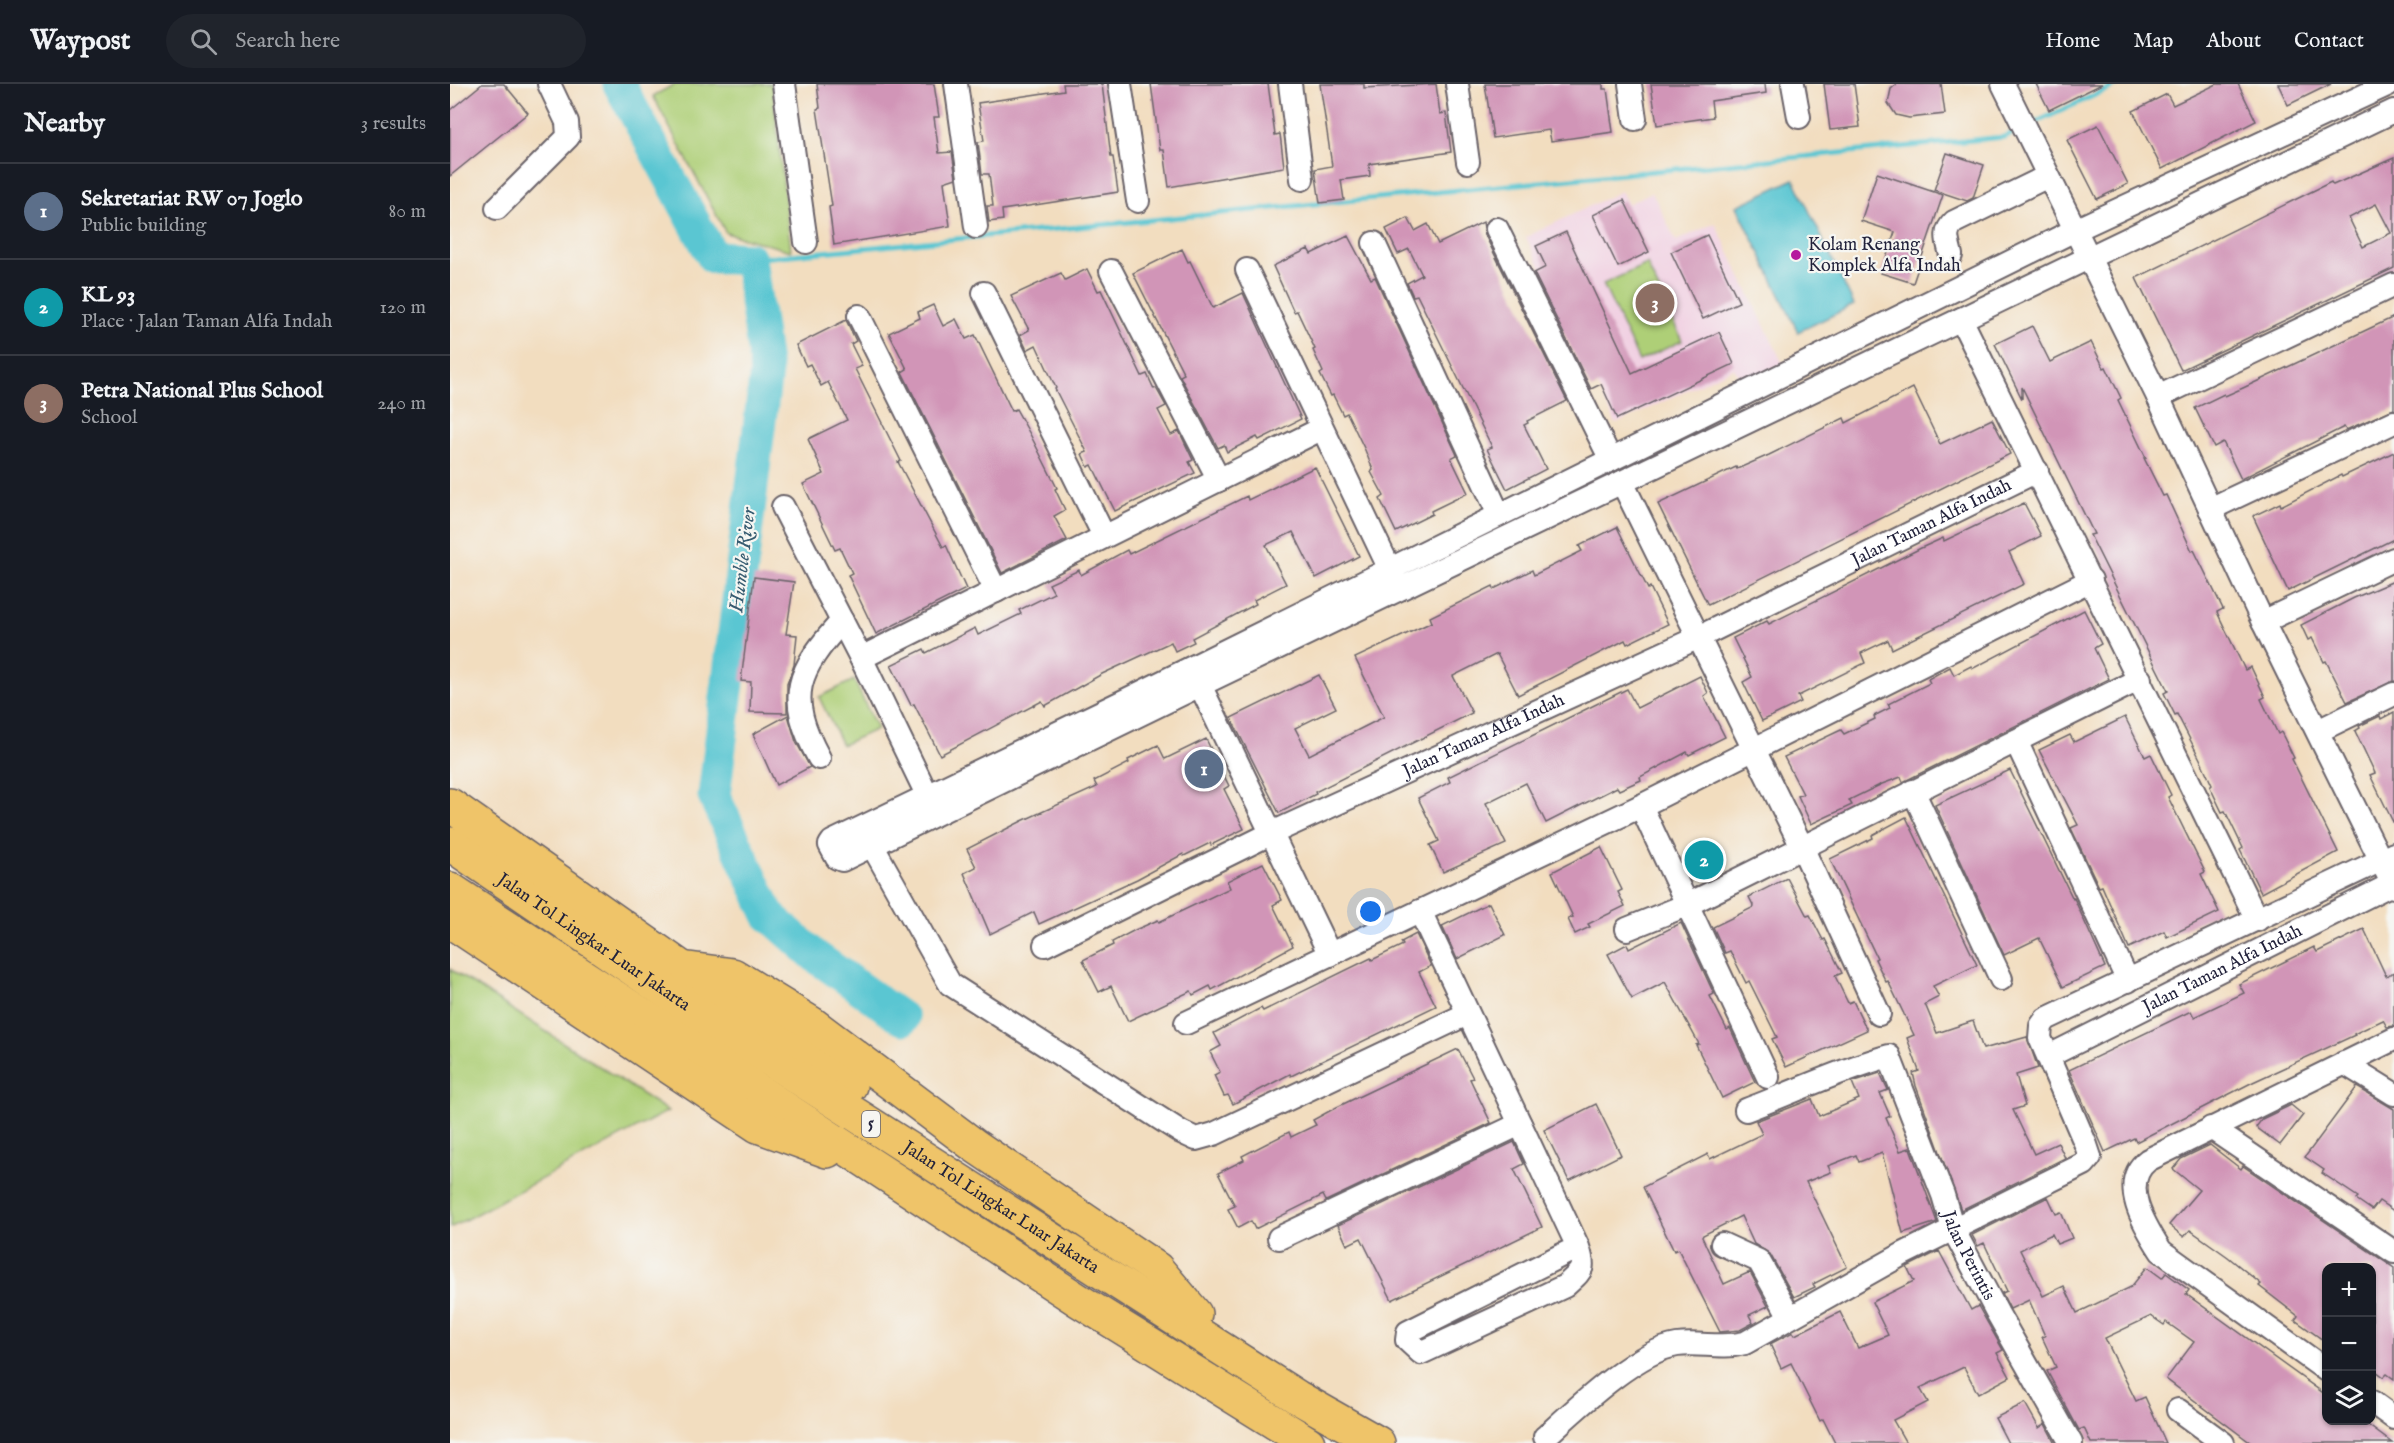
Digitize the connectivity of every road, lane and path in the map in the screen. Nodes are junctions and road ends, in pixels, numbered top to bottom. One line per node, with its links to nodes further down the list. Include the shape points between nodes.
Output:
1 (549, 84): 19 (street, via 567,122 568,137)
2 (784, 84): 23 (street)
3 (956, 84): 20 (street)
4 (1120, 84): 18 (street)
5 (1290, 84): 17 (street)
6 (1457, 84): 15 (street)
7 (1630, 84): 14 (street)
8 (1793, 84): 13 (street)
9 (2390, 84): 10 (street); 22 (street)
10 (2394, 89)
11 (2006, 91): 16 (street)
12 (2394, 111): 26 (street)
13 (1799, 117)
14 (1635, 119)
15 (1468, 162)
16 (2044, 167): 22 (street); 25 (street, via 1947,228)
17 (1302, 178)
18 (1138, 201)
19 (497, 208)
20 (976, 227)
21 (1497, 229): 36 (street)
22 (2075, 230): 26 (street); 36 (street)
23 (806, 242)
24 (1374, 243): 42 (street)
25 (1951, 255)
26 (2089, 258): 32 (street); 33 (street)
27 (1247, 270): 35 (street)
28 (1111, 271): 38 (street)
29 (2394, 285): 33 (street)
30 (984, 293): 43 (street)
31 (859, 316): 48 (street)
32 (1961, 319): 37 (street, Jalan Taman Alfa Indah); 39 (street)
33 (2158, 398): 41 (street)
34 (2394, 422): 41 (street)
35 (1321, 429): 38 (street); 45 (street)
36 (1611, 460): 42 (street)
37 (2037, 471): 46 (street, Jalan Taman Alfa Indah); 51 (street, Jalan Taman Alfa Indah)
38 (1219, 480): 43 (street)
39 (1622, 482): 47 (street); 51 (street)
40 (783, 507): 49 (street)
41 (2210, 509): 50 (street)
42 (1499, 515): 45 (street)
43 (1104, 537): 48 (street)
44 (2394, 558): 50 (street)
45 (1389, 568): 47 (street); 62 (street)
46 (2091, 580): 53 (street, Jalan Taman Alfa Indah); 58 (street)
47 (1399, 589): 54 (street)
48 (996, 591): 52 (street)
49 (842, 621): 52 (street); 59 (street, via 816,650 800,690 801,721)
50 (2263, 622): 56 (street)
51 (1699, 637): 58 (street); 64 (street, Jalan Taman Alfa Indah)
52 (861, 658): 62 (street)
53 (2140, 679): 57 (street); 73 (street, Jalan Taman Alfa Indah)
54 (1200, 685): 62 (street); 64 (street)
55 (2394, 694): 56 (street)
56 (2318, 731): 68 (street)
57 (2016, 741): 60 (street); 79 (street, Jalan Taman Alfa Indah)
58 (1754, 749): 63 (street); 67 (street)
59 (819, 758)
60 (1913, 791): 67 (street); 78 (street)
61 (450, 805): 99 (highway, via 963,1168 1243,1340 1264,1355)
62 (932, 805): 66 (street); 66 (street, via 830,844 840,860)
63 (1641, 806): 71 (street); 72 (street)
64 (1270, 834): 76 (street, Jalan Taman Alfa Indah); 77 (street)
65 (450, 844): 99 (highway, Jalan Tol Lingkar Luar Jakarta / 5, via 697,1013)
66 (872, 845): 80 (street, via 950,984 1196,1139)
67 (1802, 847): 71 (street); 81 (street)
68 (2381, 858): 69 (street); 73 (street, Jalan Taman Alfa Indah)
69 (2394, 885): 84 (street, Jalan Taman Alfa Indah)
70 (450, 889): 91 (highway, Jalan Tol Lingkar Luar Jakarta / 5)
71 (1689, 904): 75 (street); 86 (street)
72 (1420, 911): 77 (street); 80 (street)
73 (2257, 920): 79 (street, Jalan Taman Alfa Indah)
74 (450, 921): 91 (highway, via 758,1126)
75 (1627, 929)
76 (1045, 945)
77 (1330, 955): 82 (street)
78 (2001, 979)
79 (2128, 981): 84 (street, Jalan Taman Alfa Indah, via 2046,1019 2040,1038)
80 (1467, 1014): 89 (street)
81 (1879, 1014)
82 (1186, 1023)
83 (2394, 1039): 85 (street)
84 (2049, 1056): 92 (street, via 2090,1157 2084,1164)
85 (2344, 1063): 87 (street); 90 (street)
86 (1768, 1077)
87 (2394, 1094)
88 (1746, 1110): 92 (street, Jalan Perintis, via 1889,1056)
89 (1520, 1124): 93 (street); 95 (street)
90 (2211, 1128): 96 (street); 98 (street, via 2140,1166 2134,1188 2146,1228 2161,1251)
91 (880, 1170): 104 (highway, Jalan Tol Lingkar Luar Jakarta / 5, via 1078,1300)
92 (1953, 1229): 97 (street); 106 (street, Jalan Perintis)
93 (1278, 1238)
94 (1722, 1244): 97 (street, via 1758,1261)
95 (1578, 1247): 95 (street, via 1582,1270 1565,1286 1421,1353 1407,1340 1407,1332)
96 (2394, 1252)
97 (1790, 1317): 103 (street, via 1745,1343 1729,1347 1661,1348 1622,1371)
98 (2322, 1367)
99 (1297, 1397): 105 (highway, Jalan Tol Lingkar Luar Jakarta / 5)
100 (2376, 1405): 102 (street)
101 (2178, 1410): 107 (street)
102 (2394, 1418)
103 (1545, 1437)
104 (1308, 1443)
105 (1378, 1443)
106 (2071, 1443)
107 (2223, 1443)

